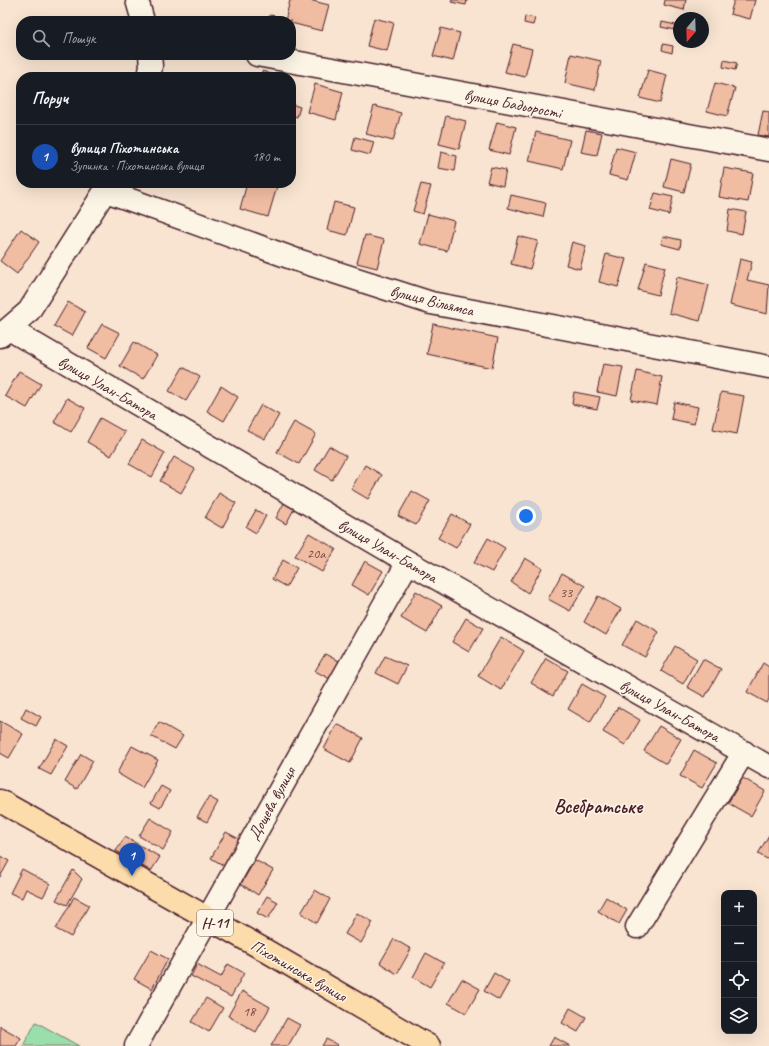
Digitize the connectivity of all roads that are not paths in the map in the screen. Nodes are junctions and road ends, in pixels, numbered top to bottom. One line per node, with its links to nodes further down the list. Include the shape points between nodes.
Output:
1 (137, 0): 2 (street)
2 (142, 16)
3 (151, 60): 5 (street)
4 (284, 60): 6 (street, вулиця Бадьорості)
5 (150, 72)
6 (769, 150)
7 (107, 188): 9 (street, via 30,311)
8 (111, 188): 10 (street, вулиця Вільямса, via 297,260 431,303)
9 (5, 333): 11 (street, вулиця Улан-Батора)
10 (769, 367)
11 (408, 562): 12 (street, вулиця Улан-Батора); 15 (street, Дощева вулиця)
12 (744, 752): 13 (street, вулиця Улан-Батора); 16 (street)
13 (769, 767)
14 (0, 801): 15 (main road, Піхотинська вулиця / Н-11)
15 (206, 918): 17 (street, Дощева вулиця); 18 (main road, Піхотинська вулиця / Н-11)
16 (637, 927)
17 (136, 1046)
18 (429, 1046)

